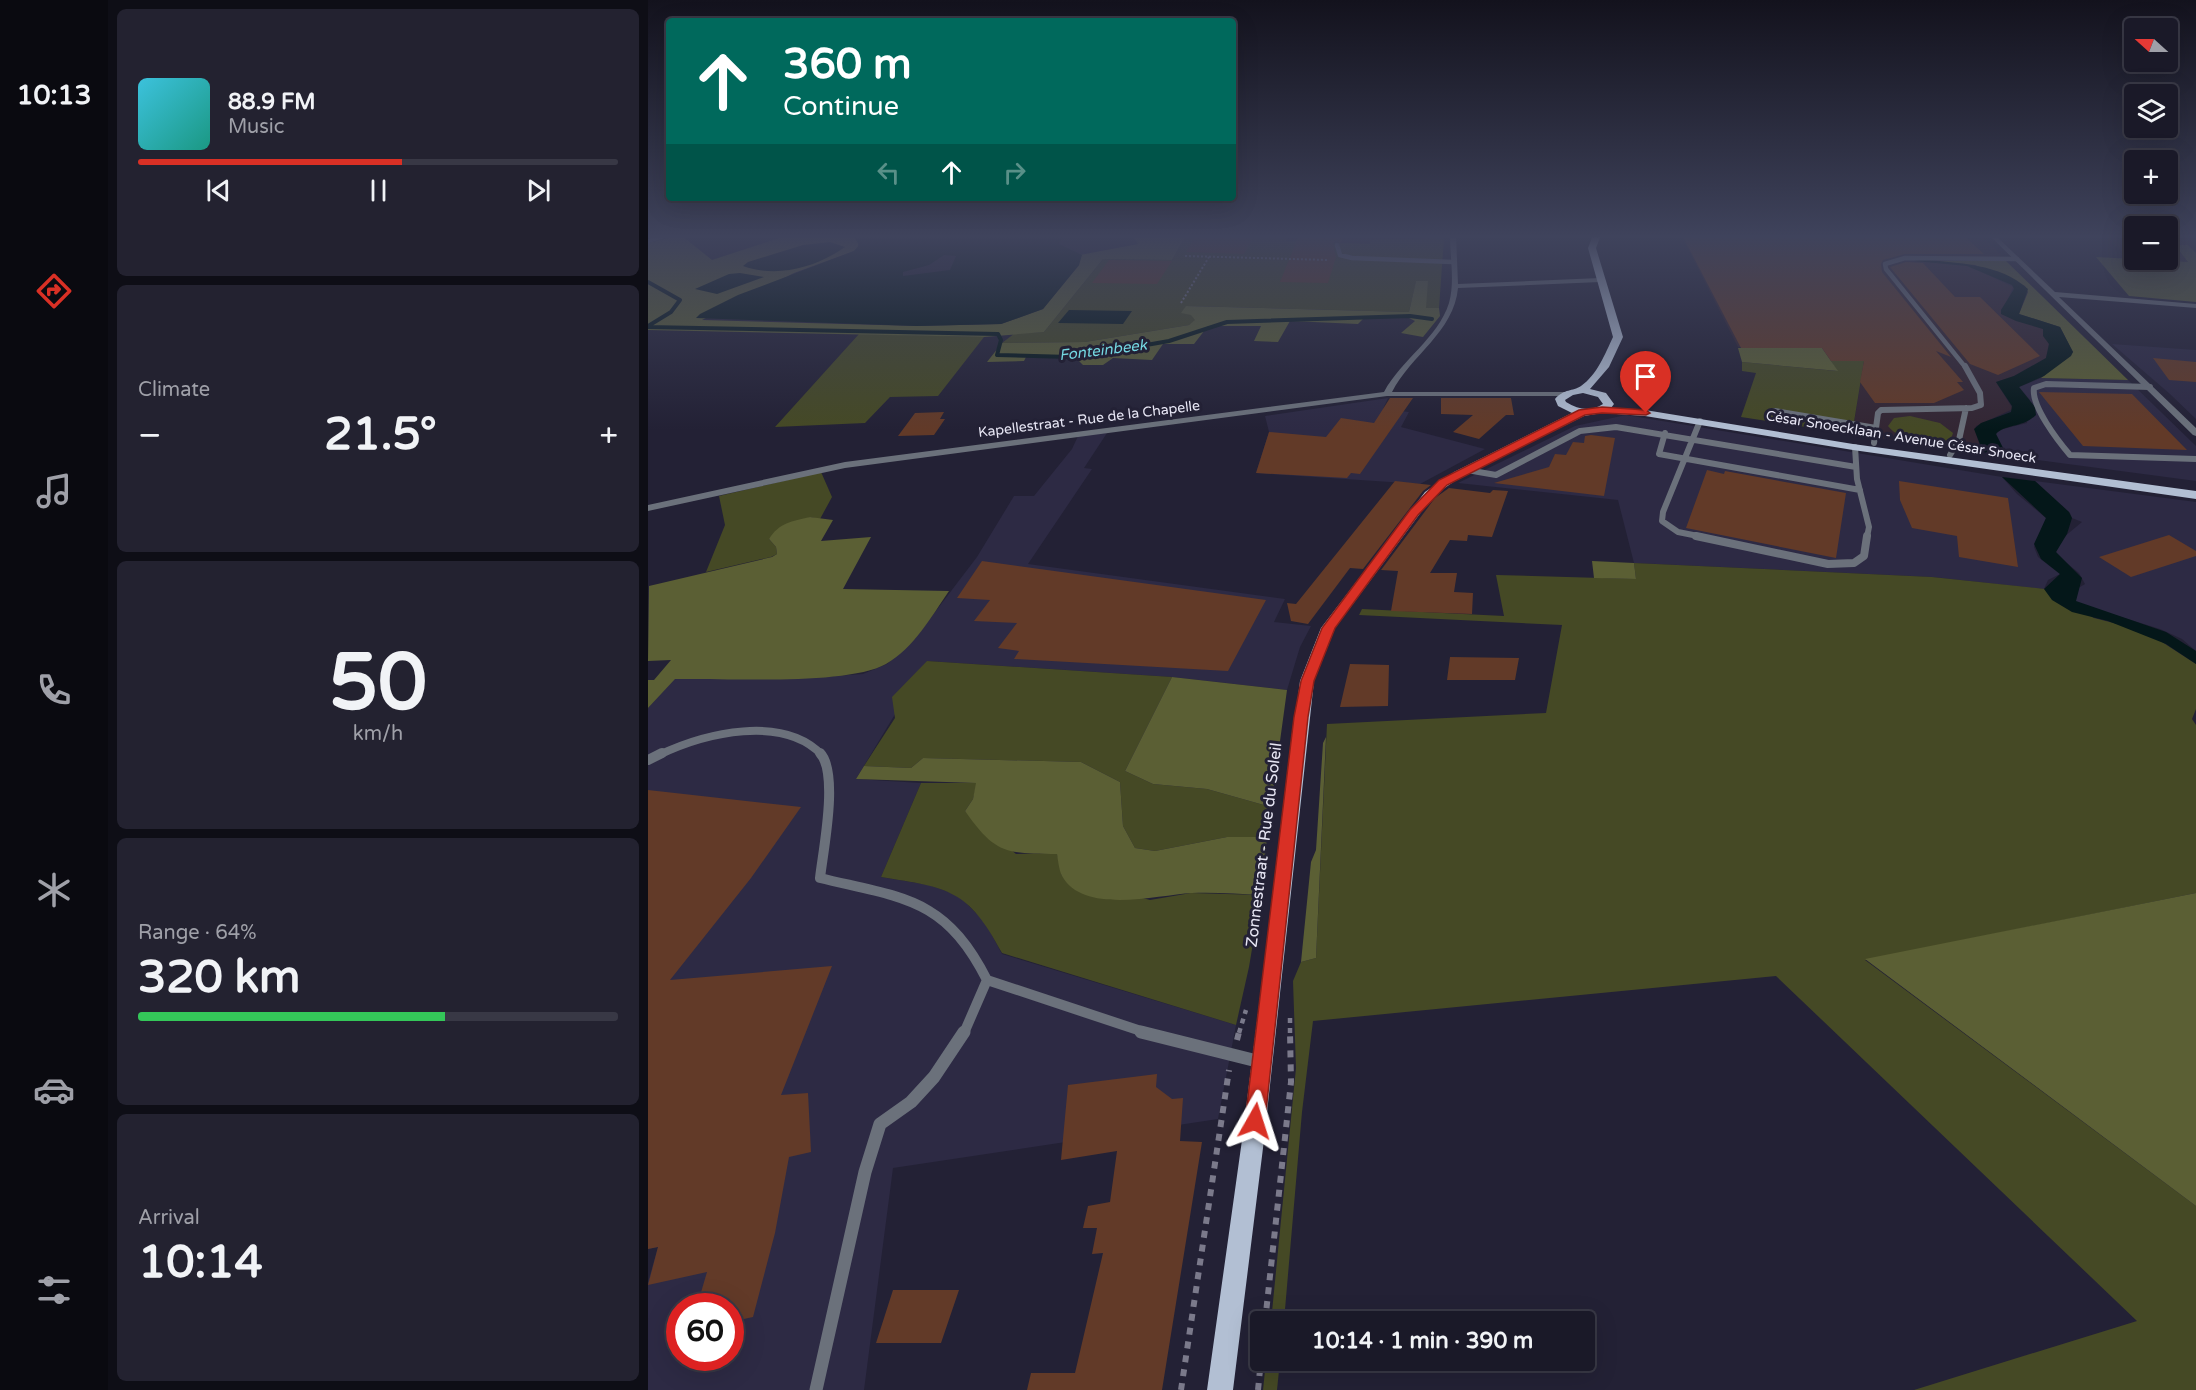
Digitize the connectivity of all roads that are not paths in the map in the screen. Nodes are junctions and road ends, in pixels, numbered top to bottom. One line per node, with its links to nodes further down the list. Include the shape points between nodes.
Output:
1 (1452, 300): 11 (street, via 1451,308 1433,336 1392,382)
2 (1606, 300): 7 (main road, via 1617,337)
3 (1911, 300): 14 (lane, via 1971,374 1981,405)
4 (2059, 300): 8 (street)
5 (2123, 300): 6 (street)
6 (2196, 306)
7 (1596, 378): 9 (main road); 10 (main road, via 1601,387)
8 (2150, 387): 20 (street); 26 (lane, via 2046,384 2034,388 2033,394 2049,430 2070,455)
9 (1583, 390): 10 (main road); 13 (main road)
10 (1598, 393): 12 (main road)
11 (1387, 394): 13 (street, Kapellestraat - Rue de la Chapelle, via 1538,394); 32 (street, Kapellestraat - Rue de la Chapelle, via 845,465)
12 (1605, 405): 13 (main road, Zonnestraat - Rue du Soleil, via 1575,418); 16 (main road, César Snoecklaan - Avenue César Snoeck); 22 (main road, César Snoecklaan - Avenue César Snoeck)
13 (1564, 406): 28 (main road, Zonnestraat - Rue du Soleil)
14 (1966, 408): 17 (lane, via 1881,410); 24 (lane, via 1959,440)
15 (1775, 411): 17 (lane)
16 (1700, 421): 21 (lane); 23 (main road, César Snoecklaan - Avenue César Snoeck)
17 (1876, 428): 22 (lane)
18 (1641, 429): 19 (lane); 28 (lane, via 1585,429 1496,475)
19 (1665, 433): 21 (lane); 25 (lane, via 1659,454)
20 (2196, 433)
21 (1693, 438): 25 (lane); 27 (lane)
22 (1874, 443): 24 (main road, César Snoecklaan - Avenue César Snoeck)
23 (1855, 447): 27 (lane); 31 (main road, César Snoecklaan - Avenue César Snoeck)
24 (1950, 455): 29 (main road, César Snoecklaan - Avenue César Snoeck)
25 (1684, 459): 30 (lane); 30 (lane, via 1662,516 1670,529 1828,564 1854,563 1864,556 1869,527)
26 (2196, 459)
27 (1856, 467): 30 (lane)
28 (1467, 470): 35 (main road, Zonnestraat - Rue du Soleil, via 1437,487 1419,507 1337,614 1313,662 1301,717)
29 (2196, 488)
30 (1860, 490)
31 (2196, 495)
32 (648, 508)
33 (648, 759): 34 (lane, via 681,745 734,732 800,738 815,747 826,760 828,790 820,878 925,905 965,941)
34 (987, 980): 35 (lane, via 1141,1032); 36 (lane, via 967,1027 934,1077 911,1102 880,1124 865,1172)
35 (1262, 1062): 37 (main road, Zonnestraat - Rue du Soleil)
36 (816, 1390)
37 (1220, 1390)

